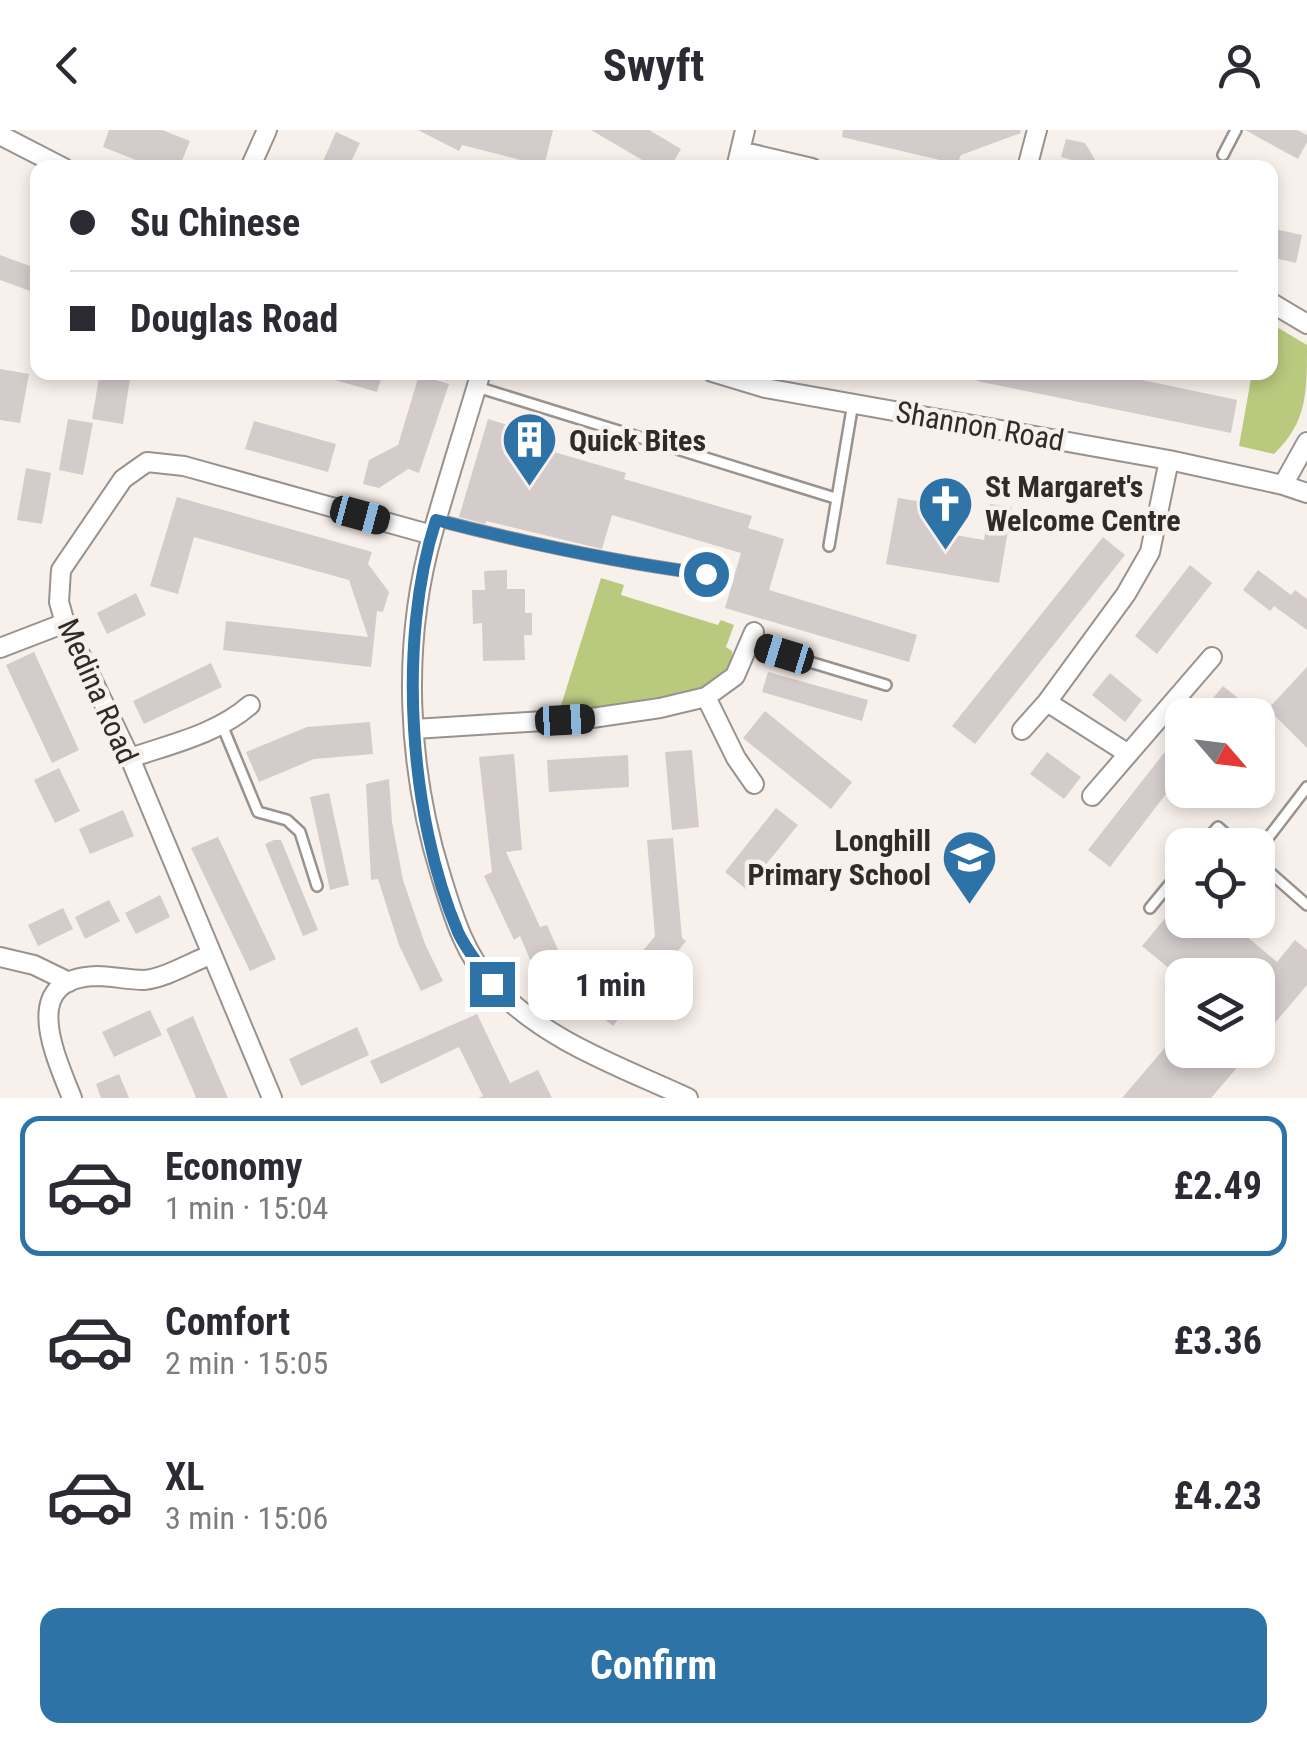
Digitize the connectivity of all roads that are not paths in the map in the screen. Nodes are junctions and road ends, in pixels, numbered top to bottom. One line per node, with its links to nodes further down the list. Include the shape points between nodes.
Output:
1 (268, 130): 9 (street)
2 (744, 130): 7 (street)
3 (1037, 130): 10 (street)
4 (1236, 130): 6 (lane)
5 (0, 135): 8 (street)
6 (1223, 155)
7 (738, 159)
8 (48, 160)
9 (254, 160)
10 (1029, 160)
11 (1278, 307): 12 (street)
12 (1307, 324)
13 (479, 380): 20 (lane); 21 (street)
14 (739, 380): 15 (street, Shannon Road)
15 (852, 403): 17 (street, Shannon Road); 20 (lane)
16 (1307, 442): 18 (street)
17 (1169, 460): 18 (street, Shannon Road); 30 (street, via 1150,552)
18 (1283, 485): 19 (street, Shannon Road)
19 (1307, 493)
20 (835, 498): 22 (lane)
21 (434, 527): 23 (lane); 24 (street, Medina Road, via 147,462 123,479 61,570); 33 (street, via 417,616)
22 (829, 546)
23 (706, 574)
24 (65, 623): 26 (street); 36 (street, Medina Road)
25 (752, 638): 28 (lane); 29 (street, via 735,676)
26 (0, 648)
27 (1212, 657): 35 (street)
28 (886, 684)
29 (706, 697): 33 (street, via 592,718); 37 (street)
30 (1047, 702): 34 (street); 35 (street)
31 (250, 705): 32 (street)
32 (222, 725): 36 (street); 42 (lane, via 258,812 300,832)
33 (414, 728): 51 (street, via 425,826 459,934 492,984 556,1038)
34 (1022, 730)
35 (1127, 753): 39 (street)
36 (130, 758): 46 (street, Medina Road)
37 (754, 784)
38 (1307, 787): 40 (lane)
39 (1092, 796)
40 (1275, 829)
41 (1275, 877): 44 (lane)
42 (317, 886)
43 (1165, 889): 45 (lane)
44 (1307, 905)
45 (1150, 908)
46 (210, 955): 48 (street, via 148,980 93,976); 50 (street, Medina Road)
47 (0, 957): 48 (street)
48 (68, 982): 49 (street, via 50,999 46,1018)
49 (72, 1098)
50 (272, 1098)
51 (688, 1098)

